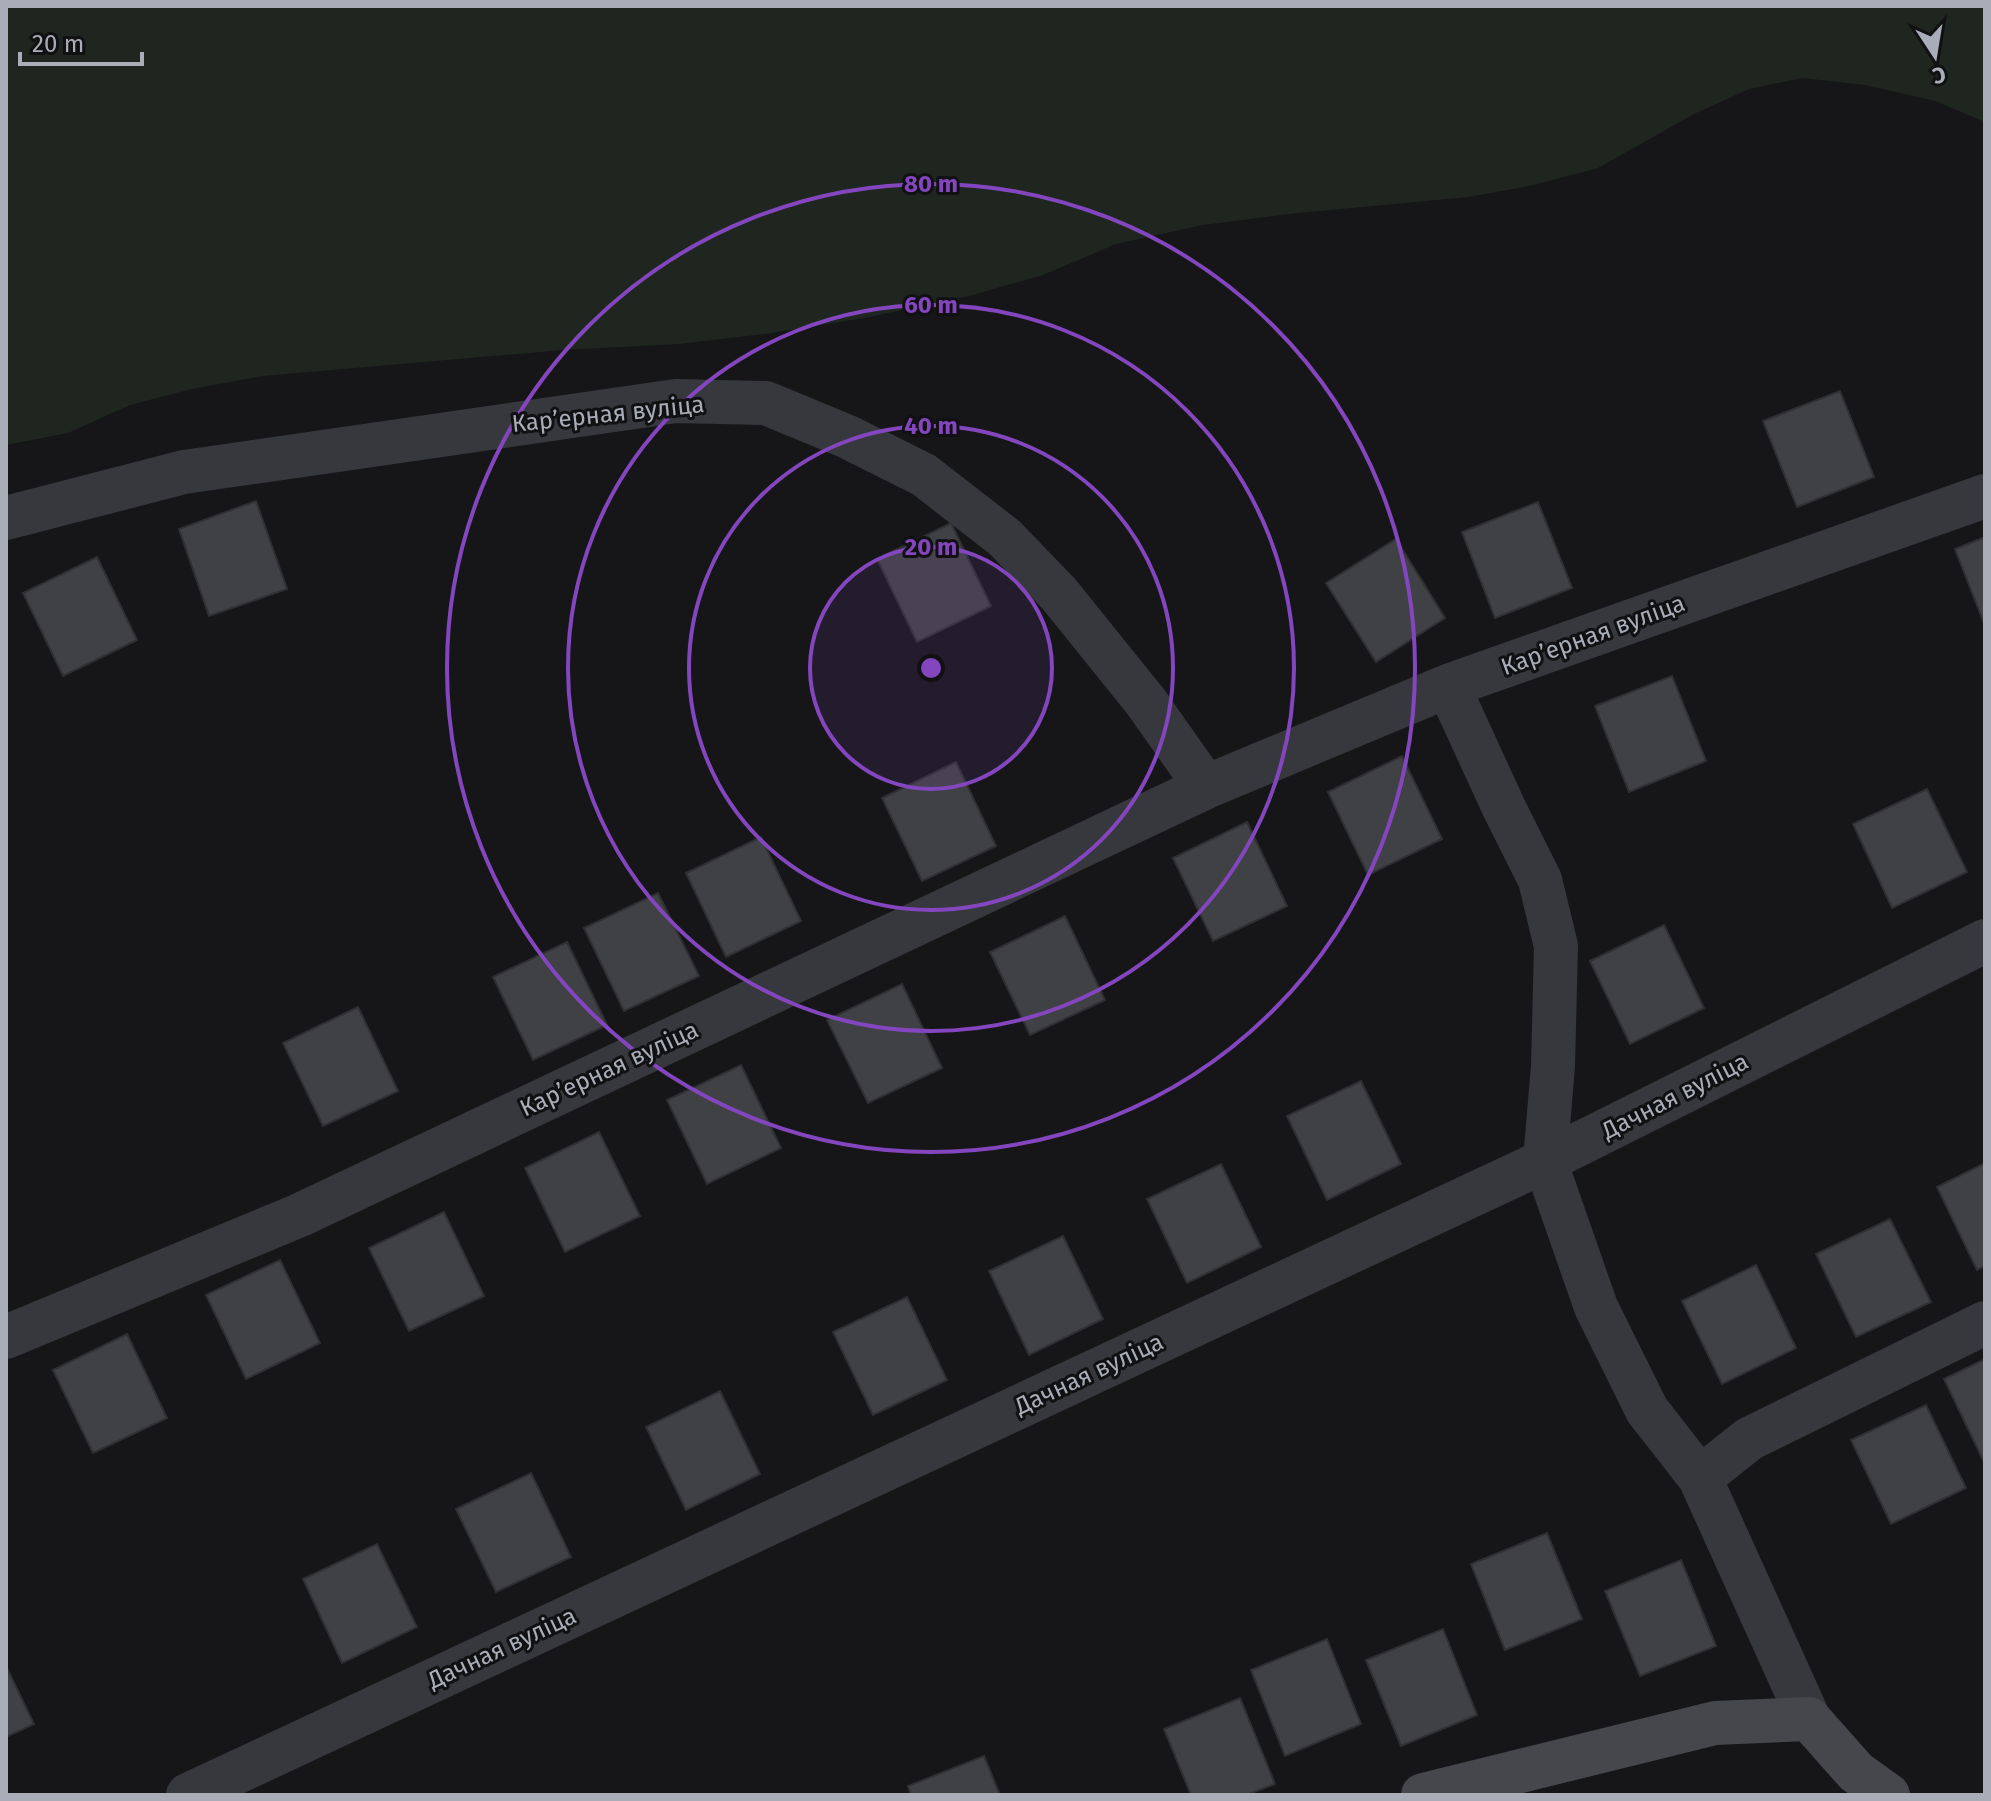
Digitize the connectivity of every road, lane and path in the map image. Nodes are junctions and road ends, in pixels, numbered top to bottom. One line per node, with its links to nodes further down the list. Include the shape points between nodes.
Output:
1 (1985, 496): 3 (street, Карʼерная вуліца)
2 (6, 518): 4 (street, Карʼерная вуліца, via 200,470 676,401 766,403 924,475 1005,538 1059,594)
3 (1448, 686): 4 (street, Карʼерная вуліца); 6 (street, via 1540,880 1556,946)
4 (1206, 787): 8 (street, Карʼерная вуліца, via 300,1215)
5 (1985, 941): 6 (street, Дачная вуліца)
6 (1545, 1161): 9 (street, via 1596,1307 1647,1410); 11 (street, Дачная вуліца)
7 (1985, 1323): 9 (street, via 1749,1439)
8 (6, 1337)
9 (1700, 1478): 10 (street)
10 (1809, 1719): 12 (street, via 1715,1723); 13 (street, via 1856,1772)
11 (188, 1795)
12 (1423, 1795)
13 (1888, 1795)

